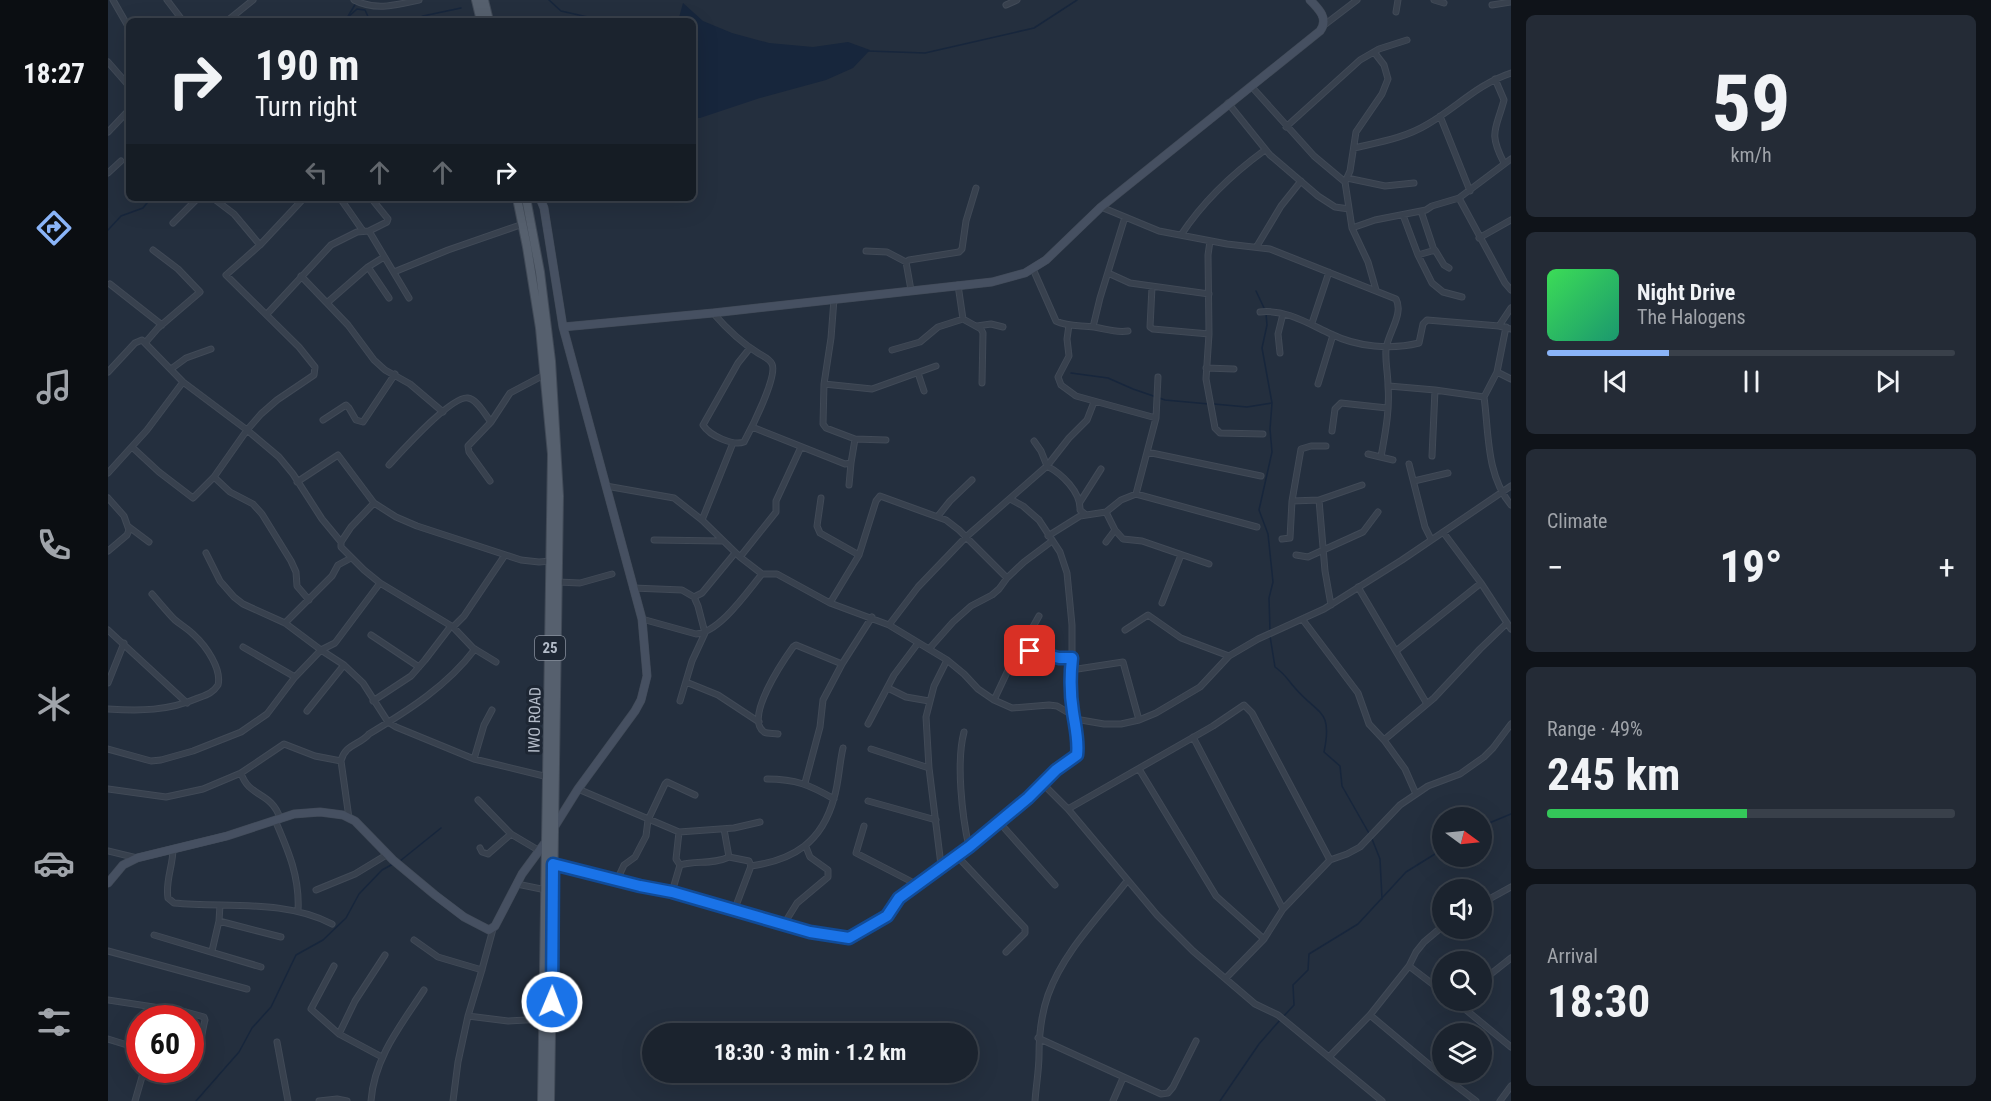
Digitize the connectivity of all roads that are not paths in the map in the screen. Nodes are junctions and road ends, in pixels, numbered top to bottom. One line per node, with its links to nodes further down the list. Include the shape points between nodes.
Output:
1 (113, 0): 23 (street)
2 (175, 0): 13 (street)
3 (253, 0): 20 (street)
4 (354, 0): 5 (street, via 371,7)
5 (419, 0)
6 (476, 0): 21 (main road)
7 (484, 0): 22 (main road)
8 (1017, 0): 16 (street)
9 (1310, 0): 24 (street, via 1323,15)
10 (1357, 0): 24 (street)
11 (1398, 0): 18 (street)
12 (1434, 0): 15 (street)
13 (169, 2): 19 (street)
14 (1511, 2): 17 (street)
15 (1444, 3)
16 (1006, 5)
17 (1492, 5)
18 (1396, 12)
19 (181, 18)
20 (231, 18)
21 (480, 18)
22 (488, 18)
23 (126, 23)
24 (1323, 26): 31 (street)
25 (1407, 40): 26 (street)
26 (1374, 52): 37 (street); 39 (street, via 1388,79 1356,132)
27 (108, 62): 30 (street)
28 (1511, 73): 29 (street)
29 (1495, 80): 34 (street); 43 (street, via 1504,100 1493,138)
30 (126, 83)
31 (1251, 86): 32 (street); 37 (street)
32 (1228, 103): 40 (street); 59 (street)
33 (126, 113): 36 (street)
34 (1440, 116): 39 (street, via 1399,138); 49 (street)
35 (108, 118): 36 (street)
36 (114, 124): 38 (street)
37 (1286, 127): 45 (street, via 1322,164)
38 (108, 132)
39 (1354, 148): 45 (street)
40 (1265, 150): 46 (street); 69 (street, via 1227,180 1200,208)
41 (1511, 159): 43 (street)
42 (122, 161): 44 (street)
43 (1504, 163): 49 (street)
44 (108, 173)
45 (1346, 180): 47 (street, via 1385,186); 60 (street)
46 (1300, 181): 60 (street, via 1335,207); 73 (street)
47 (1414, 183)
48 (976, 188): 79 (street, via 962,249)
49 (1470, 191): 50 (street)
50 (1459, 198): 61 (street); 70 (street)
51 (195, 201): 65 (street)
52 (217, 201): 72 (street)
53 (301, 201): 72 (street)
54 (342, 201): 68 (street)
55 (373, 201): 68 (street, via 388,219 386,224)
56 (518, 201): 66 (main road, IWO ROAD / 25)
57 (527, 201): 223 (main road, IWO ROAD, via 552,371 559,496)
58 (541, 201): 110 (street)
59 (1101, 207): 63 (street); 82 (street)
60 (1349, 209): 67 (street)
61 (1421, 211): 62 (street); 75 (street)
62 (1403, 215): 67 (street); 77 (street)
63 (1125, 218): 69 (street); 85 (street)
64 (1511, 220): 70 (street)
65 (173, 223)
66 (522, 224): 84 (street); 131 (main road, IWO ROAD / 25)
67 (1352, 228): 91 (street)
68 (366, 231): 78 (street); 86 (street, via 331,245)
69 (1182, 235): 71 (street)
70 (1479, 238): 92 (street)
71 (1210, 241): 73 (street); 93 (street)
72 (260, 244): 102 (street, via 226,275)
73 (1257, 246): 83 (street)
74 (153, 250): 106 (street, via 200,292)
75 (1434, 250): 77 (street); 81 (street)
76 (866, 251): 79 (street, via 887,252)
77 (1418, 255): 94 (street, via 1437,289)
78 (384, 257): 80 (street); 84 (street)
79 (906, 262): 90 (street)
80 (368, 267): 95 (street); 98 (street)
81 (1449, 268)
82 (1033, 269): 88 (street, via 1002,280); 107 (street, via 1053,317)
83 (1329, 272): 91 (street); 105 (street)
84 (394, 273): 96 (street)
85 (1108, 273): 89 (street, via 1124,282); 112 (street)
86 (301, 276): 98 (street); 102 (street)
87 (110, 284): 106 (street)
88 (958, 285): 90 (street); 104 (street)
89 (1152, 287): 93 (street); 115 (street, via 1150,327)
90 (911, 290): 97 (street)
91 (1376, 290): 118 (street, via 1398,303)
92 (1511, 290)
93 (1209, 294): 115 (street)
94 (1462, 297)
95 (389, 298)
96 (409, 298)
97 (834, 298): 101 (street); 136 (street)
98 (328, 302): 130 (street, via 374,360)
99 (1511, 309): 109 (street)
100 (1260, 312): 103 (street)
101 (713, 313): 110 (street); 119 (street)
102 (267, 314): 149 (street, via 299,347 315,372 277,400)
103 (1283, 314): 105 (street); 122 (street, via 1278,334)
104 (963, 319): 108 (street); 121 (street, via 938,327 920,342)
105 (1312, 324): 116 (street)
106 (162, 325): 117 (street)
107 (1069, 325): 112 (street); 142 (street, via 1070,353 1058,381 1071,394)
108 (975, 326): 111 (street); 135 (street, via 981,328 984,339)
109 (1499, 326): 113 (street); 118 (street, via 1427,320 1419,344)
110 (563, 327): 179 (street)
111 (1004, 327)
112 (1093, 327): 114 (street)
113 (1508, 328): 128 (street)
114 (1128, 331)
115 (1209, 334): 124 (street)
116 (1333, 335): 118 (street, via 1363,345); 137 (street)
117 (145, 343): 125 (street); 127 (street, via 137,340)
118 (1387, 345): 138 (street)
119 (750, 348): 148 (street, via 774,368); 155 (street, via 703,425 710,433)
120 (211, 350): 125 (street, via 186,358)
121 (892, 350)
122 (1280, 353)
123 (936, 366): 129 (street)
124 (1206, 368): 126 (street); 151 (street, via 1215,428 1220,433)
125 (171, 369): 134 (street)
126 (1234, 369)
127 (108, 372)
128 (1497, 372): 133 (street); 141 (street)
129 (918, 373): 136 (street, via 872,389); 140 (street)
130 (395, 374): 144 (street); 146 (street, via 363,422 356,420 346,405)
131 (546, 375): 147 (street, via 510,393); 218 (main road, IWO ROAD / 25, via 552,454)
132 (1158, 377): 145 (street)
133 (1511, 379)
134 (183, 382): 149 (street); 157 (street)
135 (982, 383)
136 (824, 384): 152 (street, via 823,424)
137 (1318, 384)
138 (1389, 386): 139 (street); 143 (street)
139 (1435, 390): 141 (street); 161 (street)
140 (924, 391)
141 (1484, 397): 181 (street, via 1487,441)
142 (1094, 402): 145 (street); 167 (street, via 1087,420)
143 (1388, 408): 150 (street, via 1341,403 1335,409); 162 (street)
144 (443, 411): 147 (street, via 469,398); 166 (street)
145 (1156, 418): 159 (street)
146 (323, 420)
147 (491, 422): 174 (street, via 467,447)
148 (752, 427): 155 (street, via 744,442); 158 (street)
149 (247, 430): 172 (street); 176 (street, via 279,457)
150 (1332, 431)
151 (1263, 434)
152 (855, 439): 153 (street); 164 (street)
153 (886, 440)
154 (1034, 441): 167 (street)
155 (733, 443): 195 (street)
156 (1326, 446): 187 (street, via 1301,449)
157 (132, 447): 169 (street); 172 (street, via 192,498)
158 (801, 447): 164 (street, via 840,463); 213 (street, via 776,501 776,512)
159 (1147, 452): 171 (street); 182 (street)
160 (1368, 454): 162 (street)
161 (1432, 456)
162 (1381, 457): 163 (street)
163 (1393, 460)
164 (852, 463): 177 (street)
165 (1409, 464): 175 (street)
166 (389, 465)
167 (1047, 466): 185 (street); 188 (street, via 1067,482)
168 (1101, 469): 188 (street)
169 (108, 473)
170 (1448, 473): 175 (street)
171 (1261, 476)
172 (214, 477): 230 (street, via 262,514 291,561 297,586)
173 (972, 480): 194 (street)
174 (490, 481)
175 (1414, 481): 203 (street)
176 (297, 482): 189 (street, via 338,455); 206 (street)
177 (849, 485)
178 (1362, 485): 186 (street)
179 (606, 486): 195 (street, via 674,498); 227 (street)
180 (1511, 486): 181 (street)
181 (1501, 493): 190 (street); 199 (street)
182 (1136, 494): 191 (street); 197 (street)
183 (108, 498): 196 (street)
184 (821, 498): 214 (street, via 817,526 820,533)
185 (1010, 499): 200 (street); 201 (street, via 1032,514)
186 (1318, 500): 187 (street); 209 (street)
187 (1292, 501): 202 (street, via 1290,538)
188 (1080, 502): 193 (street)
189 (374, 503): 206 (street); 212 (street, via 417,526)
190 (1511, 505)
191 (1107, 512): 193 (street); 198 (street)
192 (1378, 512): 209 (street, via 1363,532)
193 (1082, 514): 201 (street)
194 (938, 516): 200 (street); 214 (street, via 879,496)
195 (702, 520): 207 (street)
196 (129, 527): 205 (street); 210 (street, via 127,536)
197 (1257, 527)
198 (1115, 530): 208 (street); 215 (street, via 1123,539 1142,541)
199 (1443, 532): 203 (street); 225 (street)
200 (966, 537): 222 (street); 239 (street, via 918,587)
201 (1050, 538): 222 (street); 256 (street, via 1060,552 1068,577)
202 (1282, 539)
203 (1431, 539): 226 (street)
204 (654, 540): 207 (street)
205 (149, 542)
206 (341, 542): 217 (street)
207 (722, 542): 213 (street)
208 (1106, 542)
209 (1323, 549): 216 (street, via 1308,557); 233 (street)
210 (108, 551)
211 (206, 553): 238 (street, via 220,581 234,597)
212 (505, 555): 218 (street); 241 (street, via 464,616)
213 (737, 555): 221 (street); 229 (street)
214 (859, 555): 231 (street)
215 (1181, 555): 219 (street); 232 (street)
216 (1296, 555)
217 (351, 558): 224 (street); 230 (street, via 338,565)
218 (551, 561): 248 (main road, IWO ROAD / 25)
219 (1209, 564)
220 (612, 574): 223 (street, via 580,583)
221 (762, 574): 231 (street, via 777,574); 244 (street, via 729,613)
222 (1007, 578): 251 (street, via 992,596 970,606)
223 (558, 582): 248 (main road, IWO ROAD)
224 (380, 583): 241 (street); 253 (street, via 335,643)
225 (1481, 583): 240 (street); 254 (street)
226 (1358, 587): 233 (street); 254 (street)
227 (633, 588): 229 (street, via 682,590); 236 (street)
228 (152, 594): 271 (street, via 194,635 216,668 216,689)
229 (694, 597): 244 (street)
230 (309, 600): 238 (street)
231 (830, 603): 235 (street)
232 (1162, 603)
233 (1331, 605): 237 (street)
234 (1039, 616): 252 (street)
235 (872, 617): 239 (street); 259 (street)
236 (642, 619): 244 (street); 301 (street, via 647,676 641,700)
237 (1303, 620): 255 (street); 285 (street, via 1358,693 1369,724)
238 (285, 623): 253 (street)
239 (889, 625): 247 (street)
240 (1509, 626): 272 (street, via 1480,649)
241 (452, 627): 250 (street); 261 (street)
242 (108, 630): 246 (street)
243 (1125, 630): 255 (street, via 1148,615 1181,638)
244 (705, 633): 264 (street)
245 (370, 635): 261 (street)
246 (124, 643): 265 (street); 271 (street)
247 (918, 643): 251 (street); 266 (street)
248 (554, 644): 294 (main road, IWO ROAD / 25); 315 (main road, IWO ROAD)
249 (243, 646): 263 (street)
250 (475, 649): 258 (street); 278 (street, via 436,690)
251 (928, 649): 257 (street)
252 (1020, 650): 256 (street); 267 (street)
253 (321, 651): 260 (street); 263 (street)
254 (1396, 651): 272 (street)
255 (1229, 656): 277 (street, via 1200,687)
256 (1072, 658): 262 (street)
257 (947, 660): 267 (street); 270 (street)
258 (496, 662)
259 (842, 663): 279 (street, via 795,645 769,685); 296 (street, via 823,700)
260 (344, 665): 268 (street, via 363,683); 275 (street)
261 (418, 667): 268 (street)
262 (1071, 670): 276 (street); 277 (street, via 1123,662)
263 (295, 677): 287 (street, via 267,714 241,732 216,742 152,761)
264 (686, 682): 269 (street); 279 (street, via 718,695)
265 (108, 683)
266 (888, 688): 270 (street, via 906,697); 280 (street)
267 (994, 700): 276 (street, via 1012,708 1057,706)
268 (373, 701): 278 (street)
269 (680, 701)
270 (930, 701): 291 (street, via 926,717)
271 (187, 703): 273 (street, via 144,711)
272 (1428, 703): 285 (street)
273 (108, 710)
274 (492, 710): 289 (street)
275 (307, 711)
276 (1075, 718): 277 (street, via 1104,724); 298 (street, via 1077,755)
277 (1139, 720)
278 (388, 722): 289 (street); 290 (street, via 353,744)
279 (759, 722): 283 (street, via 762,730)
280 (868, 724)
281 (1511, 724): 299 (street, via 1484,757 1460,774)
282 (964, 732): 321 (street, via 962,797)
283 (778, 734)
284 (1193, 737): 292 (street); 330 (street, via 1247,706); 347 (street)
285 (1384, 740): 297 (street)
286 (843, 748): 304 (street)
287 (108, 749)
288 (871, 749): 291 (street)
289 (474, 759): 294 (street)
290 (340, 761): 293 (street, via 284,744); 308 (street)
291 (929, 768): 311 (street)
292 (1139, 769): 307 (street); 357 (street, via 1216,897)
293 (241, 773): 300 (street, via 203,789 166,797); 309 (street, via 249,787 275,805)
294 (548, 777): 319 (main road, IWO ROAD / 25)
295 (767, 779): 296 (street)
296 (805, 783): 304 (street)
297 (1412, 783): 299 (street); 302 (street)
298 (1043, 784): 307 (street); 313 (street)
299 (1428, 786): 302 (street)
300 (108, 789)
301 (578, 789): 310 (street); 315 (street)
302 (1416, 794): 330 (street, via 1400,805 1360,847)
303 (695, 795): 310 (street, via 667,782)
304 (834, 799): 320 (street, via 822,828)
305 (478, 800): 318 (street)
306 (868, 801): 311 (street)
307 (1068, 809): 336 (street)
308 (349, 818): 309 (street, via 320,812); 327 (street)
309 (278, 819): 323 (street); 348 (street, via 297,875)
310 (648, 820): 317 (street); 335 (street, via 646,836)
311 (936, 820): 333 (street)
312 (760, 822): 316 (street)
313 (999, 822): 321 (street); 340 (street)
314 (864, 826): 339 (street, via 856,853)
315 (553, 829): 331 (main road, IWO ROAD)
316 (724, 829): 317 (street); 328 (street)
317 (679, 832): 332 (street, via 676,859)
318 (511, 834): 322 (street, via 488,854); 324 (street)
319 (547, 840): 324 (street); 343 (main road, IWO ROAD / 25)
320 (806, 847): 334 (street, via 783,860); 352 (street, via 810,857 828,870 828,876 797,903)
321 (969, 847): 326 (street)
322 (480, 848)
323 (173, 849): 329 (street); 346 (street, via 168,898 174,903)
324 (538, 850): 338 (street)
325 (108, 851): 329 (street)
326 (957, 856): 333 (street); 361 (street, via 1025,928 1025,933)
327 (391, 857): 342 (street); 353 (street, via 464,917 487,930)
328 (729, 857): 332 (street); 334 (street, via 749,861)
329 (136, 858): 337 (street, via 123,865)
330 (1330, 860): 347 (street)
331 (553, 864): 335 (street); 398 (main road, IWO ROAD)
332 (680, 865): 344 (street)
333 (942, 865): 339 (street)
334 (751, 866): 349 (street)
335 (617, 880): 344 (street)
336 (1127, 881): 369 (street, via 1186,944); 380 (street, via 1059,971 1048,995)
337 (108, 883)
338 (517, 884): 343 (street); 353 (street)
339 (916, 884): 352 (street, via 899,898 887,916 849,938)
340 (1055, 885)
341 (1511, 887): 345 (street)
342 (315, 890)
343 (546, 890): 378 (main road, IWO ROAD / 25)
344 (672, 892): 349 (street)
345 (1492, 897)
346 (220, 905): 348 (street); 350 (street)
347 (1283, 909): 357 (street)
348 (298, 911): 351 (street)
349 (734, 911): 352 (street)
350 (219, 921): 356 (street); 360 (street)
351 (332, 924)
352 (784, 924)
353 (493, 929): 367 (street)
354 (154, 935): 360 (street)
355 (1432, 935): 365 (street)
356 (280, 937)
357 (1264, 939): 369 (street)
358 (414, 940): 367 (street, via 438,957)
359 (108, 951): 371 (street)
360 (212, 951): 366 (street)
361 (1006, 952)
362 (384, 955): 379 (street)
363 (1511, 958): 368 (street)
364 (334, 966): 379 (street, via 311,1009)
365 (1409, 966): 370 (street); 376 (street)
366 (261, 967)
367 (482, 970): 377 (street)
368 (1492, 973)
369 (1226, 978): 387 (street)
370 (1432, 984)
371 (247, 989)
372 (424, 990): 386 (street)
373 (108, 1000): 374 (street)
374 (140, 1005)
375 (1468, 1011): 385 (street)
376 (1370, 1015): 387 (street); 402 (street)
377 (468, 1016): 378 (street, via 508,1021); 396 (street)
378 (544, 1019): 397 (main road, IWO ROAD / 25)
379 (339, 1034): 386 (street)
380 (1038, 1038): 388 (street); 399 (street)
381 (108, 1039): 384 (street)
382 (1196, 1041): 388 (street, via 1173,1087 1165,1094)
383 (277, 1042): 392 (street)
384 (126, 1045)
385 (1511, 1047)
386 (382, 1057): 395 (street, via 375,1072)
387 (1329, 1058): 401 (street)
388 (1123, 1078): 400 (street)
389 (140, 1083): 391 (street)
390 (1511, 1086): 403 (street)
391 (135, 1101)
392 (288, 1101)
393 (319, 1101): 394 (street)
394 (347, 1101)
395 (371, 1101)
396 (453, 1101)
397 (542, 1101)
398 (550, 1101)
399 (1035, 1101)
400 (1113, 1101)
401 (1382, 1101)
402 (1476, 1101)
403 (1500, 1101)

